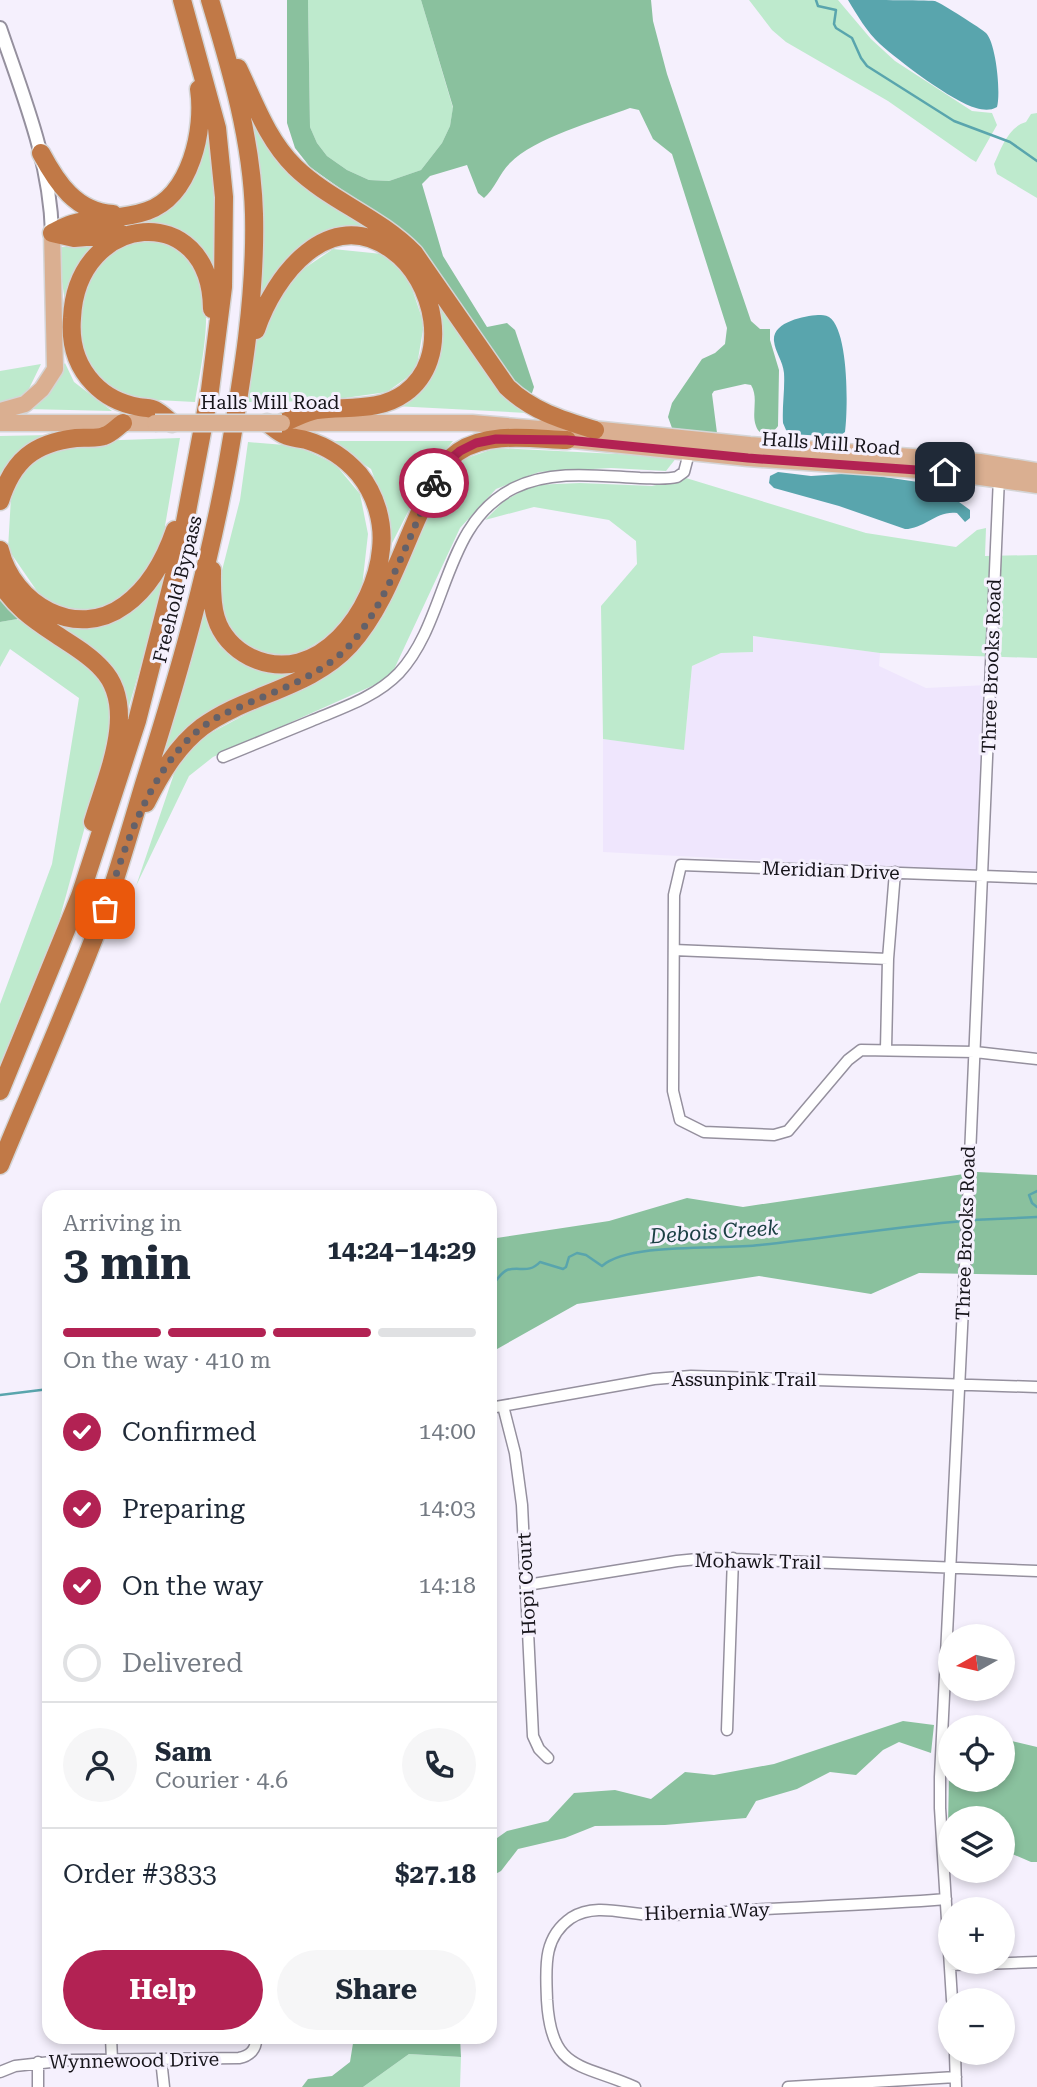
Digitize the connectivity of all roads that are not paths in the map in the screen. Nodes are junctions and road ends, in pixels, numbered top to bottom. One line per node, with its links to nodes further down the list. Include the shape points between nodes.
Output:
1 (182, 0): 4 (highway, Freehold Bypass)
2 (210, 0): 9 (highway, Freehold Bypass, via 239,101 249,162 254,246); 17 (highway, via 264,124 287,159 304,176 383,227 414,253 519,398 552,416)
3 (0, 28): 5 (street)
4 (192, 30): 6 (highway, via 201,100 193,158 169,195 151,210); 10 (highway, Freehold Bypass, via 217,128 224,197 223,287)
5 (41, 153): 6 (highway, via 62,188 80,205); 8 (street)
6 (131, 216): 8 (highway, via 73,223)
7 (143, 232): 8 (highway, via 74,238); 10 (highway, via 178,240 207,271 212,298); 12 (highway, via 113,240 90,262 75,295 72,336 82,368 101,390)
8 (52, 233): 11 (main road, via 55,369 25,404)
9 (246, 360): 15 (highway, via 262,311 281,278 322,243 343,237 375,241 398,255 420,282 433,335 429,361 418,380 403,394 382,403 316,410); 27 (highway, Freehold Bypass)
10 (210, 390): 24 (highway, Freehold Bypass)
11 (0, 411)
12 (161, 419): 14 (main road, Halls Mill Road); 15 (main road, Halls Mill Road, bridge)
13 (0, 423): 14 (main road, Halls Mill Road)
14 (123, 424): 26 (highway, via 104,436 56,441 34,450 10,476)
15 (277, 426): 16 (main road, Halls Mill Road, via 472,424); 27 (highway, via 346,461 375,503 382,530 380,561 357,618 335,642 306,659 278,664 253,658 228,640 217,621 212,599)
16 (540, 429): 17 (main road, Halls Mill Road, via 553,425); 18 (main road, Halls Mill Road)
17 (595, 430): 20 (main road, Halls Mill Road)
18 (567, 440): 19 (main road, Halls Mill Road); 31 (highway, via 496,439 476,443 453,456 436,478 363,630 328,664 191,736 174,755)
19 (689, 453): 21 (main road, Halls Mill Road); 30 (street, via 684,472 677,477 558,475 527,482 500,496 466,533 419,642 392,679 350,705)
20 (943, 458): 21 (main road, via 939,463); 22 (main road, Halls Mill Road)
21 (890, 467): 22 (main road, Halls Mill Road)
22 (999, 471): 23 (main road, Halls Mill Road); 25 (main road, Halls Mill Road); 33 (street, Three Brooks Road)
23 (1037, 471)
24 (193, 485): 28 (highway, via 152,578 135,598 107,615 75,619 46,611 20,589); 37 (highway, Freehold Bypass, via 134,732 80,896)
25 (1037, 485)
26 (0, 501)
27 (212, 546): 31 (highway, Freehold Bypass)
28 (0, 550)
29 (0, 582): 37 (highway, via 29,615 95,661 114,687 120,709 117,738)
30 (223, 757)
31 (127, 841): 42 (highway, Freehold Bypass, via 92,944)
32 (895, 872): 33 (street, Meridian Drive); 35 (street, Meridian Drive, via 681,865 674,895); 36 (street)
33 (981, 876): 34 (street, Meridian Drive); 39 (street, Three Brooks Road)
34 (1037, 878)
35 (674, 950): 36 (street); 38 (street, via 673,1091 680,1120 704,1132 774,1135 788,1131 848,1060 861,1050)
36 (888, 959): 38 (street)
37 (47, 979): 41 (highway, Freehold Bypass)
38 (886, 1049): 39 (street)
39 (975, 1052): 40 (street); 43 (street, Three Brooks Road)
40 (1037, 1059)
41 (0, 1091)
42 (0, 1165)
43 (958, 1385): 44 (street, Assunpink Trail); 45 (street, Assunpink Trail, via 691,1376); 48 (street, Three Brooks Road)
44 (1037, 1387)
45 (503, 1406): 46 (street, Assunpink Trail); 50 (street, Hopi Court, via 519,1478)
46 (497, 1407)
47 (733, 1558): 48 (street, Mohawk Trail); 50 (street, Mohawk Trail, via 677,1561); 51 (street)
48 (950, 1567): 49 (street, Mohawk Trail); 53 (street, Three Brooks Road, via 940,1777)
49 (1037, 1571)
50 (527, 1585): 52 (street, Hopi Court, via 533,1736)
51 (727, 1730)
52 (548, 1758)
53 (946, 1897)
54 (938, 1899): 66 (street, Hibernia Way, via 656,1915 603,1910 571,1918 552,1939 546,1956 553,2037 573,2064)
55 (1037, 1962): 56 (street)
56 (1015, 1963)
57 (111, 2044): 60 (street)
58 (254, 2044): 59 (street, Wynnewood Drive, via 253,2051 242,2058)
59 (161, 2059): 60 (street, Wynnewood Drive); 65 (street)
60 (112, 2060): 61 (street, Wynnewood Drive)
61 (38, 2062): 62 (street, Wynnewood Drive); 64 (street)
62 (0, 2072)
63 (956, 2082): 67 (street)
64 (38, 2087)
65 (164, 2087)
66 (635, 2087)
67 (788, 2087)

